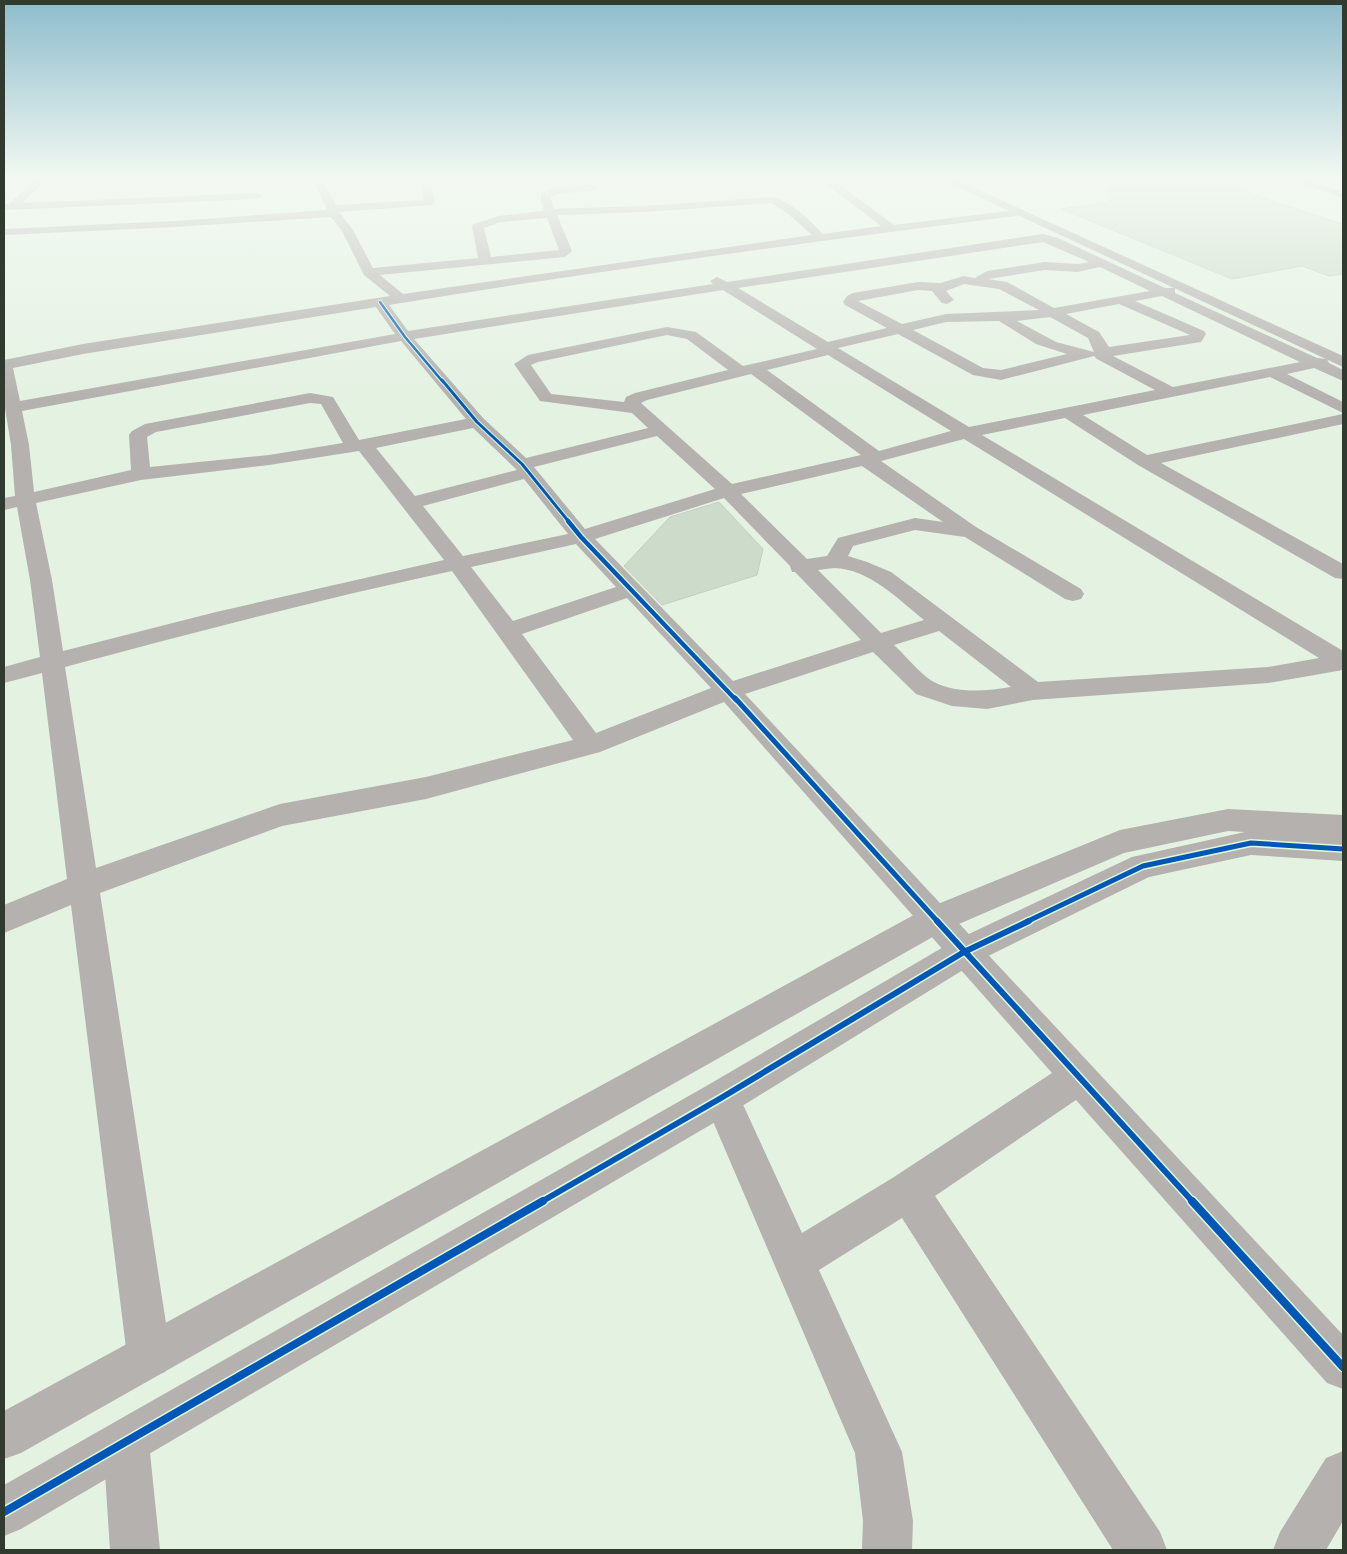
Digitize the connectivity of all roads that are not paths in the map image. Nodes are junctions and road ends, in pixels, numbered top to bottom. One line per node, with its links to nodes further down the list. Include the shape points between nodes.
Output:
1 (359, 253): 13 (street)
2 (483, 253): 11 (street)
3 (563, 253): 11 (street)
4 (719, 253): 10 (street)
5 (912, 253): 9 (street)
6 (944, 253): 9 (street)
7 (1079, 253): 12 (street)
8 (1102, 253): 18 (street)
9 (920, 256): 15 (street); 16 (street)
10 (680, 258): 14 (street); 16 (street)
11 (485, 260): 13 (street)
12 (1102, 263): 15 (street, via 1078,268 1045,266); 19 (street)
13 (369, 272): 21 (street)
14 (545, 276): 21 (street); 23 (street)
15 (969, 281): 17 (street); 22 (street, via 1002,285)
16 (724, 285): 23 (street); 30 (street)
17 (942, 287): 24 (street, via 938,291 945,300); 26 (street, via 918,286 850,302)
18 (1181, 289): 19 (street); 35 (street)
19 (1166, 292): 20 (street); 32 (street)
20 (1120, 300): 22 (street); 31 (street, via 1199,334 1196,339)
21 (390, 301): 28 (street); 33 (street)
22 (1052, 312): 25 (street); 31 (street, via 1094,335 1102,349)
23 (575, 315): 28 (street, via 559,311)
24 (972, 317): 25 (street); 26 (street, via 946,318)
25 (1004, 318): 31 (street, via 1023,332 1057,348)
26 (898, 330): 30 (street); 31 (street, via 979,372 1002,375)
27 (589, 333): 29 (street)
28 (405, 337): 34 (street); 45 (street)
29 (604, 344): 36 (street, via 667,331 692,335); 42 (street, via 533,358 522,364 546,398)
30 (827, 348): 36 (street); 47 (street)
31 (1097, 354): 38 (street)
32 (1317, 363): 35 (street); 37 (street)
33 (4, 364): 40 (street)
34 (255, 364): 39 (street); 40 (street)
35 (1341, 366)
36 (748, 370): 42 (street, via 640,396 632,401); 49 (street)
37 (1272, 372): 38 (street); 41 (street)
38 (1171, 392): 43 (street)
39 (267, 406): 48 (street, via 310,398 327,400); 52 (street, via 144,431 138,435)
40 (14, 407): 54 (street, via 20,445)
41 (1343, 408)
42 (638, 409): 46 (street)
43 (1067, 412): 47 (street); 50 (street)
44 (1343, 419): 50 (street)
45 (476, 422): 48 (street); 51 (street)
46 (660, 430): 51 (street); 53 (street)
47 (965, 433): 49 (street); 67 (street)
48 (359, 446): 52 (street); 55 (street)
49 (870, 458): 53 (street); 56 (street)
50 (1144, 461): 61 (street)
51 (525, 468): 55 (street); 57 (street)
52 (141, 474): 54 (street)
53 (728, 491): 57 (street); 60 (street)
54 (14, 501): 68 (street, via 41,580)
55 (410, 503): 59 (street)
56 (969, 531): 58 (street, via 915,524 845,542); 63 (street)
57 (581, 537): 59 (street); 62 (street)
58 (835, 560): 60 (street); 64 (street, via 855,563 882,577)
59 (457, 562): 65 (street); 68 (street, via 216,619)
60 (800, 567): 66 (street)
61 (1343, 573)
62 (630, 589): 65 (street); 70 (street)
63 (1073, 594)
64 (941, 622): 66 (street); 71 (street)
65 (508, 631): 72 (street)
66 (876, 642): 70 (street); 71 (street, via 925,688 952,697 987,700)
67 (1343, 662): 71 (street, via 1268,675)
68 (53, 663): 69 (street); 75 (street)
69 (4, 675)
70 (728, 691): 72 (street); 77 (street)
71 (1032, 691)
72 (591, 745): 75 (street, via 426,788 280,815)
73 (1343, 826): 77 (street, via 1228,820 1120,842)
74 (1343, 849): 78 (street, via 1251,842 1143,866)
75 (83, 886): 76 (street); 83 (street)
76 (4, 919)
77 (934, 920): 78 (street); 83 (street)
78 (964, 952): 79 (street); 80 (street)
79 (1078, 1077): 81 (street); 84 (street)
80 (722, 1098): 82 (street); 86 (street)
81 (908, 1191): 82 (street); 91 (street)
82 (793, 1262): 90 (street, via 878,1452 888,1521)
83 (149, 1356): 85 (street)
84 (1343, 1367)
85 (4, 1436)
86 (126, 1443): 88 (street); 89 (street)
87 (1343, 1476): 92 (street)
88 (4, 1512)
89 (135, 1550)
90 (887, 1550)
91 (1142, 1550)
92 (1298, 1550)

